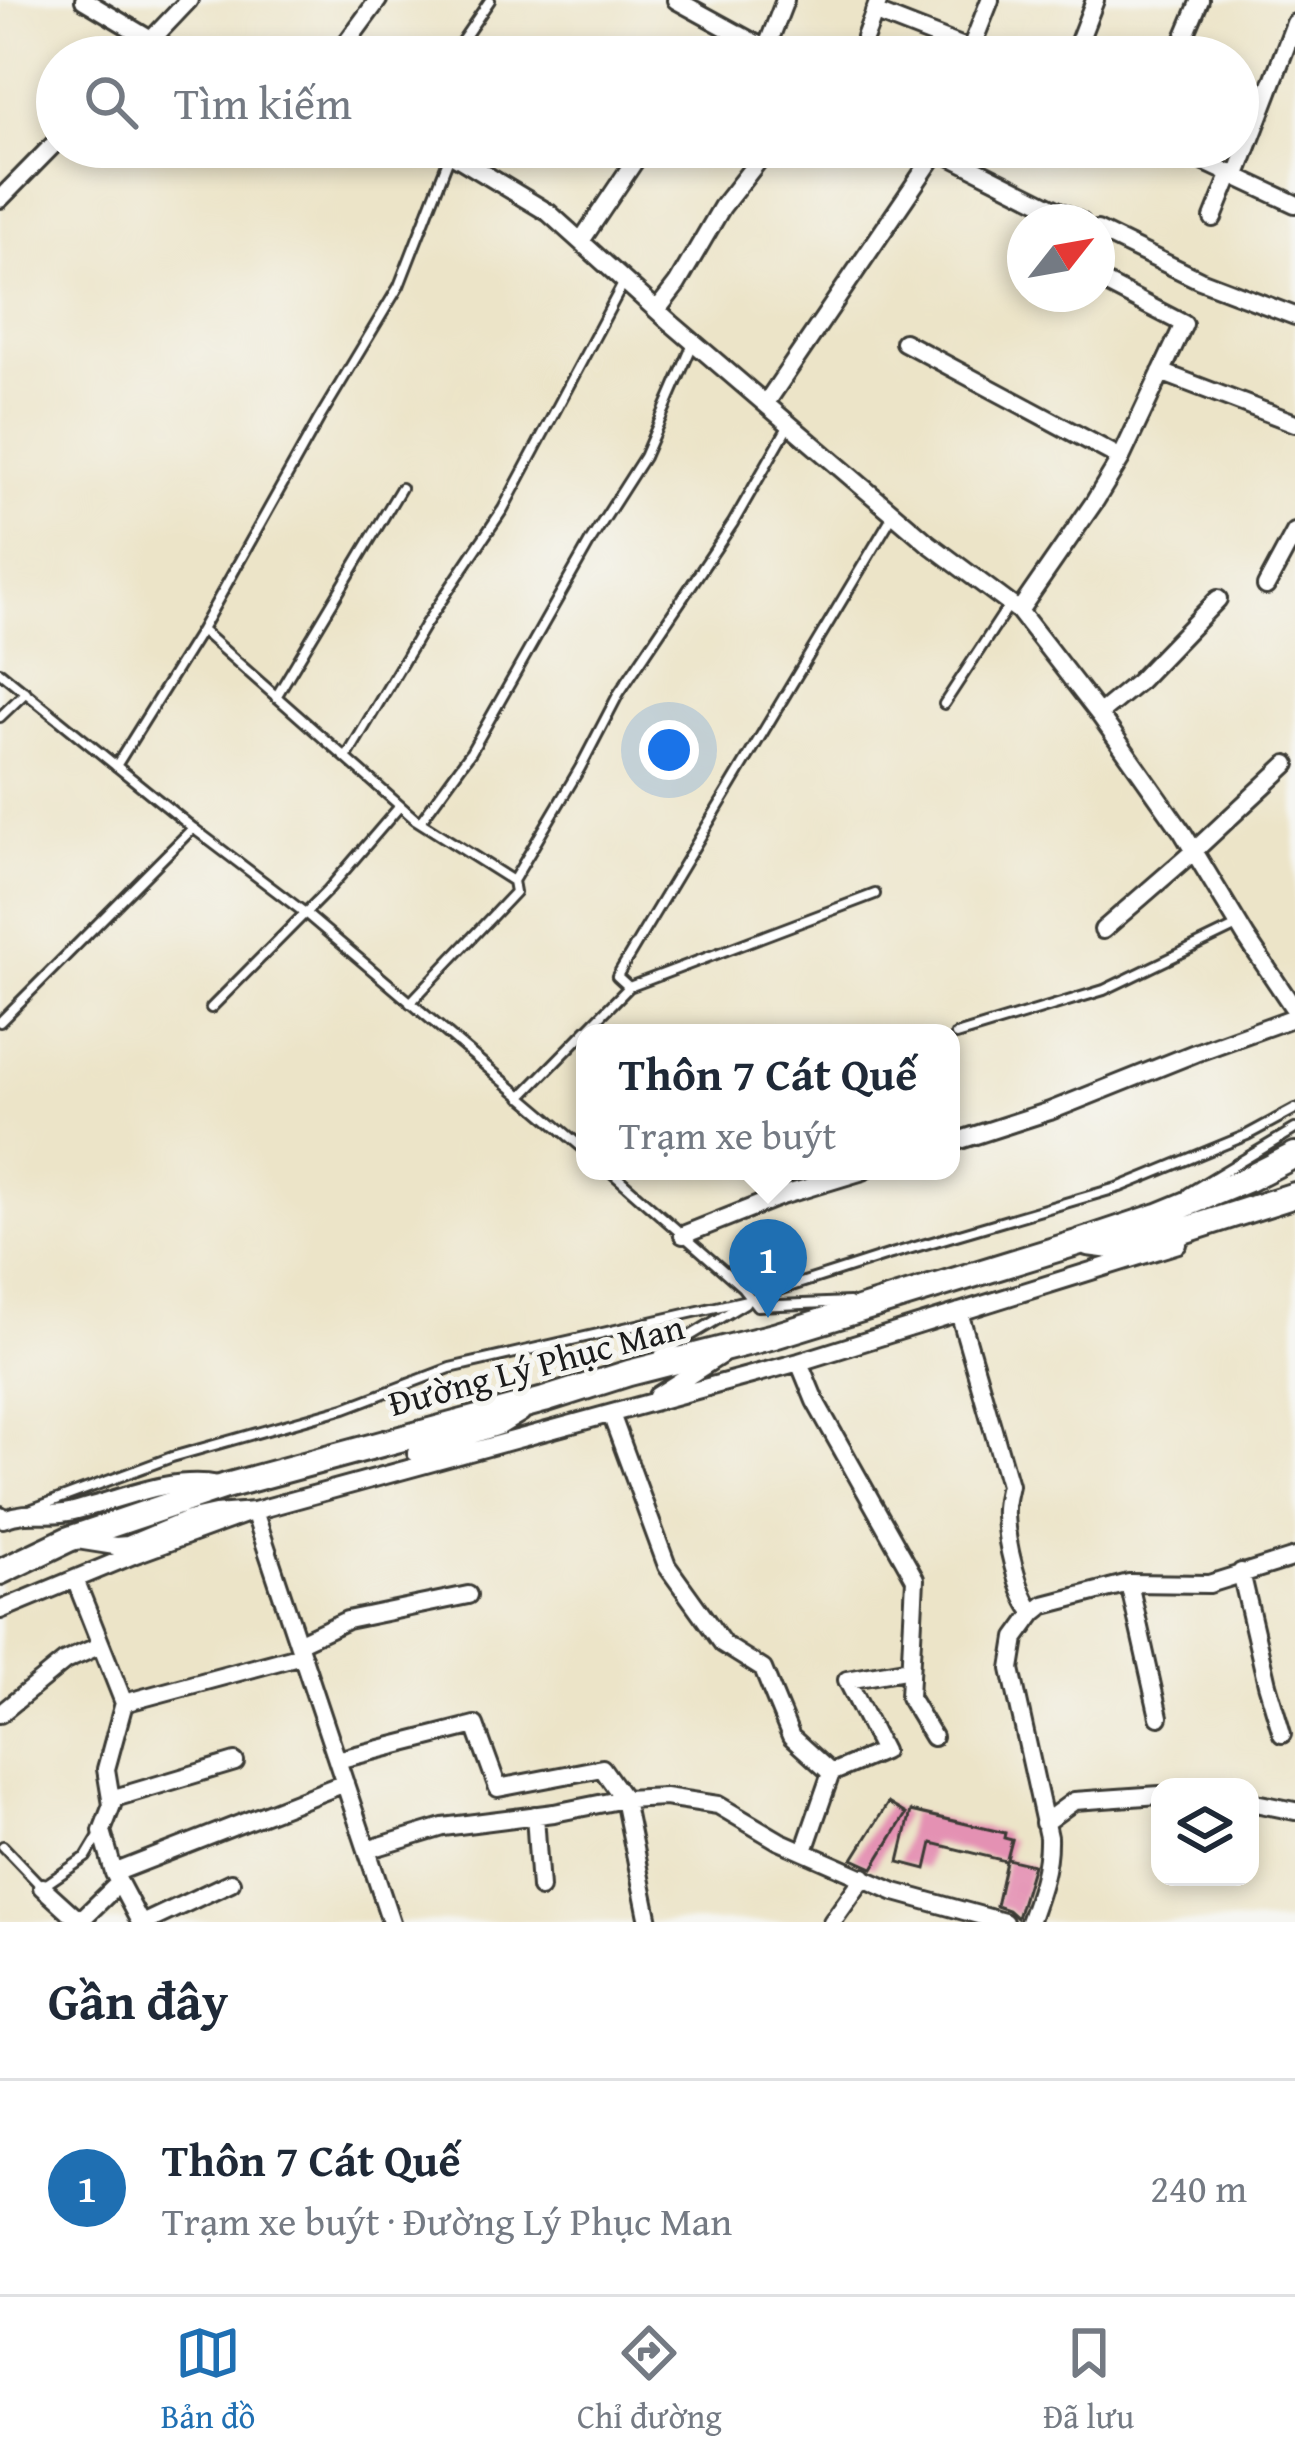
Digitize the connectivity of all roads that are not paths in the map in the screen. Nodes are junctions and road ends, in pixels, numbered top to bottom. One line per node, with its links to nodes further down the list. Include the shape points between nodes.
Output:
1 (84, 0): 12 (street)
2 (189, 0): 13 (street)
3 (378, 0): 14 (street)
4 (490, 0): 15 (lane)
5 (676, 0): 16 (street)
6 (785, 0): 17 (street)
7 (990, 0): 20 (street)
8 (1095, 0): 21 (street)
9 (1200, 0): 22 (street)
10 (876, 6): 18 (street); 19 (street)
11 (1295, 23): 23 (street)
12 (144, 36)
13 (155, 36)
14 (351, 36)
15 (465, 36)
16 (742, 36)
17 (777, 36)
18 (865, 36)
19 (935, 36)
20 (976, 36)
21 (1081, 36)
22 (1185, 36)
23 (1259, 112)
24 (36, 162): 34 (street)
25 (441, 168): 57 (lane, via 399,286)
26 (476, 168): 39 (street)
27 (630, 168): 39 (street)
28 (753, 168): 42 (street)
29 (924, 168): 47 (street)
30 (975, 168): 35 (street)
31 (1220, 168): 33 (street)
32 (1236, 168): 33 (street)
33 (1234, 174): 36 (street); 37 (street)
34 (0, 199)
35 (1046, 204)
36 (1295, 204)
37 (1213, 218)
38 (1115, 239): 43 (street)
39 (581, 241): 40 (street)
40 (625, 281): 42 (street); 64 (lane, via 503,509)
41 (1115, 288): 46 (street, via 1184,324)
42 (657, 310): 44 (street)
43 (1295, 316)
44 (694, 342): 47 (street); 68 (lane, via 644,457 471,752)
45 (904, 342): 50 (street)
46 (1161, 372): 49 (street); 50 (street)
47 (766, 404): 48 (street)
48 (789, 424): 52 (street); 71 (lane, via 619,692)
49 (1295, 424)
50 (1120, 458): 56 (street)
51 (401, 488): 60 (lane)
52 (893, 513): 56 (street); 76 (lane, via 617,976)
53 (1295, 532): 54 (street)
54 (1266, 586)
55 (1218, 599): 62 (street)
56 (1014, 607): 61 (lane); 62 (street)
57 (201, 630): 60 (lane); 66 (lane)
58 (0, 672): 59 (lane)
59 (26, 692): 63 (lane); 66 (lane)
60 (276, 697): 64 (lane)
61 (944, 704)
62 (1099, 714): 70 (street)
63 (0, 717)
64 (346, 758): 67 (lane)
65 (1287, 764): 70 (street)
66 (116, 766): 69 (lane)
67 (400, 806): 68 (lane); 73 (lane)
68 (420, 822): 71 (lane)
69 (193, 828): 73 (lane); 80 (lane)
70 (1194, 851): 74 (street); 75 (street)
71 (513, 881): 77 (lane, via 515,892)
72 (875, 894): 76 (lane)
73 (305, 913): 77 (lane); 78 (lane)
74 (1239, 925): 79 (street); 82 (lane, via 1105,990)
75 (1103, 930)
76 (628, 987): 81 (lane)
77 (410, 1003): 84 (lane)
78 (211, 1008)
79 (1295, 1013): 87 (street)
80 (0, 1022)
81 (592, 1024)
82 (960, 1034)
83 (576, 1040): 84 (lane)
84 (521, 1096): 88 (lane)
85 (1295, 1109): 96 (lane, via 1120,1187)
86 (1295, 1129): 93 (lane)
87 (960, 1140)
88 (576, 1142)
89 (1295, 1155): 93 (main road, Đường Lý Phục Man)
90 (620, 1180): 94 (lane)
91 (833, 1180): 94 (street)
92 (1295, 1196): 95 (main road, via 1119,1247); 98 (street, via 1250,1221)
93 (1158, 1216): 95 (main road, Đường Lý Phục Man)
94 (683, 1235): 96 (lane)
95 (1080, 1242): 97 (main road, Đường Lý Phục Man)
96 (752, 1300): 97 (lane); 101 (lane); 108 (lane, via 450,1368)
97 (888, 1301): 99 (main road, Đường Lý Phục Man)
98 (958, 1312): 100 (street); 118 (street, via 1009,1485 1006,1526 1021,1594)
99 (733, 1348): 101 (main road, Đường Lý Phục Man); 103 (street)
100 (799, 1362): 103 (street); 121 (street, via 915,1579)
101 (628, 1373): 102 (main road, Đường Lý Phục Man)
102 (544, 1400): 105 (main road, Đường Lý Phục Man); 106 (street, via 500,1426)
103 (641, 1406): 104 (street)
104 (611, 1414): 106 (street); 129 (street, via 667,1566 723,1644 763,1669 791,1737)
105 (226, 1486): 108 (street, via 200,1481 62,1514); 110 (main road, Đường Lý Phục Man)
106 (274, 1504): 107 (street)
107 (254, 1510): 110 (street, via 188,1520 128,1545); 114 (street); 120 (street)
108 (25, 1511): 109 (street)
109 (1, 1518)
110 (69, 1539): 112 (main road, Đường Lý Phục Man)
111 (1295, 1557): 113 (street)
112 (0, 1571)
113 (1241, 1572): 115 (street, via 1209,1584); 125 (street)
114 (75, 1579): 117 (street); 119 (street)
115 (1129, 1583): 118 (street); 124 (street)
116 (468, 1594): 120 (street, via 346,1620)
117 (0, 1610)
118 (1034, 1613): 137 (street, via 1016,1638 1011,1669)
119 (101, 1646): 122 (street); 123 (street, via 64,1661)
120 (300, 1649): 122 (street); 127 (street)
121 (910, 1669): 126 (street, via 909,1697); 129 (street, via 847,1680 883,1751)
122 (124, 1703): 132 (street, via 106,1769)
123 (0, 1714)
124 (1159, 1717)
125 (1282, 1734)
126 (933, 1737)
127 (337, 1760): 130 (street); 133 (street, via 475,1725 498,1789 602,1768)
128 (235, 1762): 132 (street)
129 (831, 1773): 141 (street)
130 (345, 1783): 140 (street); 143 (street)
131 (1151, 1796): 137 (street, via 1074,1801)
132 (111, 1799): 138 (street)
133 (624, 1799): 136 (street); 141 (street, via 718,1805); 149 (street)
134 (1259, 1804): 135 (street)
135 (1295, 1810)
136 (535, 1815): 140 (street, via 443,1827); 146 (street)
137 (1043, 1823): 152 (street, via 1048,1853)
138 (102, 1831): 143 (street); 145 (lane, via 86,1857)
139 (3, 1846): 145 (lane)
140 (367, 1850): 148 (street)
141 (804, 1851): 142 (street)
142 (864, 1877): 150 (street); 151 (street)
143 (116, 1878): 145 (street, via 84,1917); 147 (street)
144 (231, 1882): 147 (street)
145 (42, 1888)
146 (540, 1888)
147 (143, 1922)
148 (391, 1922)
149 (649, 1922)
150 (832, 1922)
151 (1004, 1922)
152 (1029, 1922)

